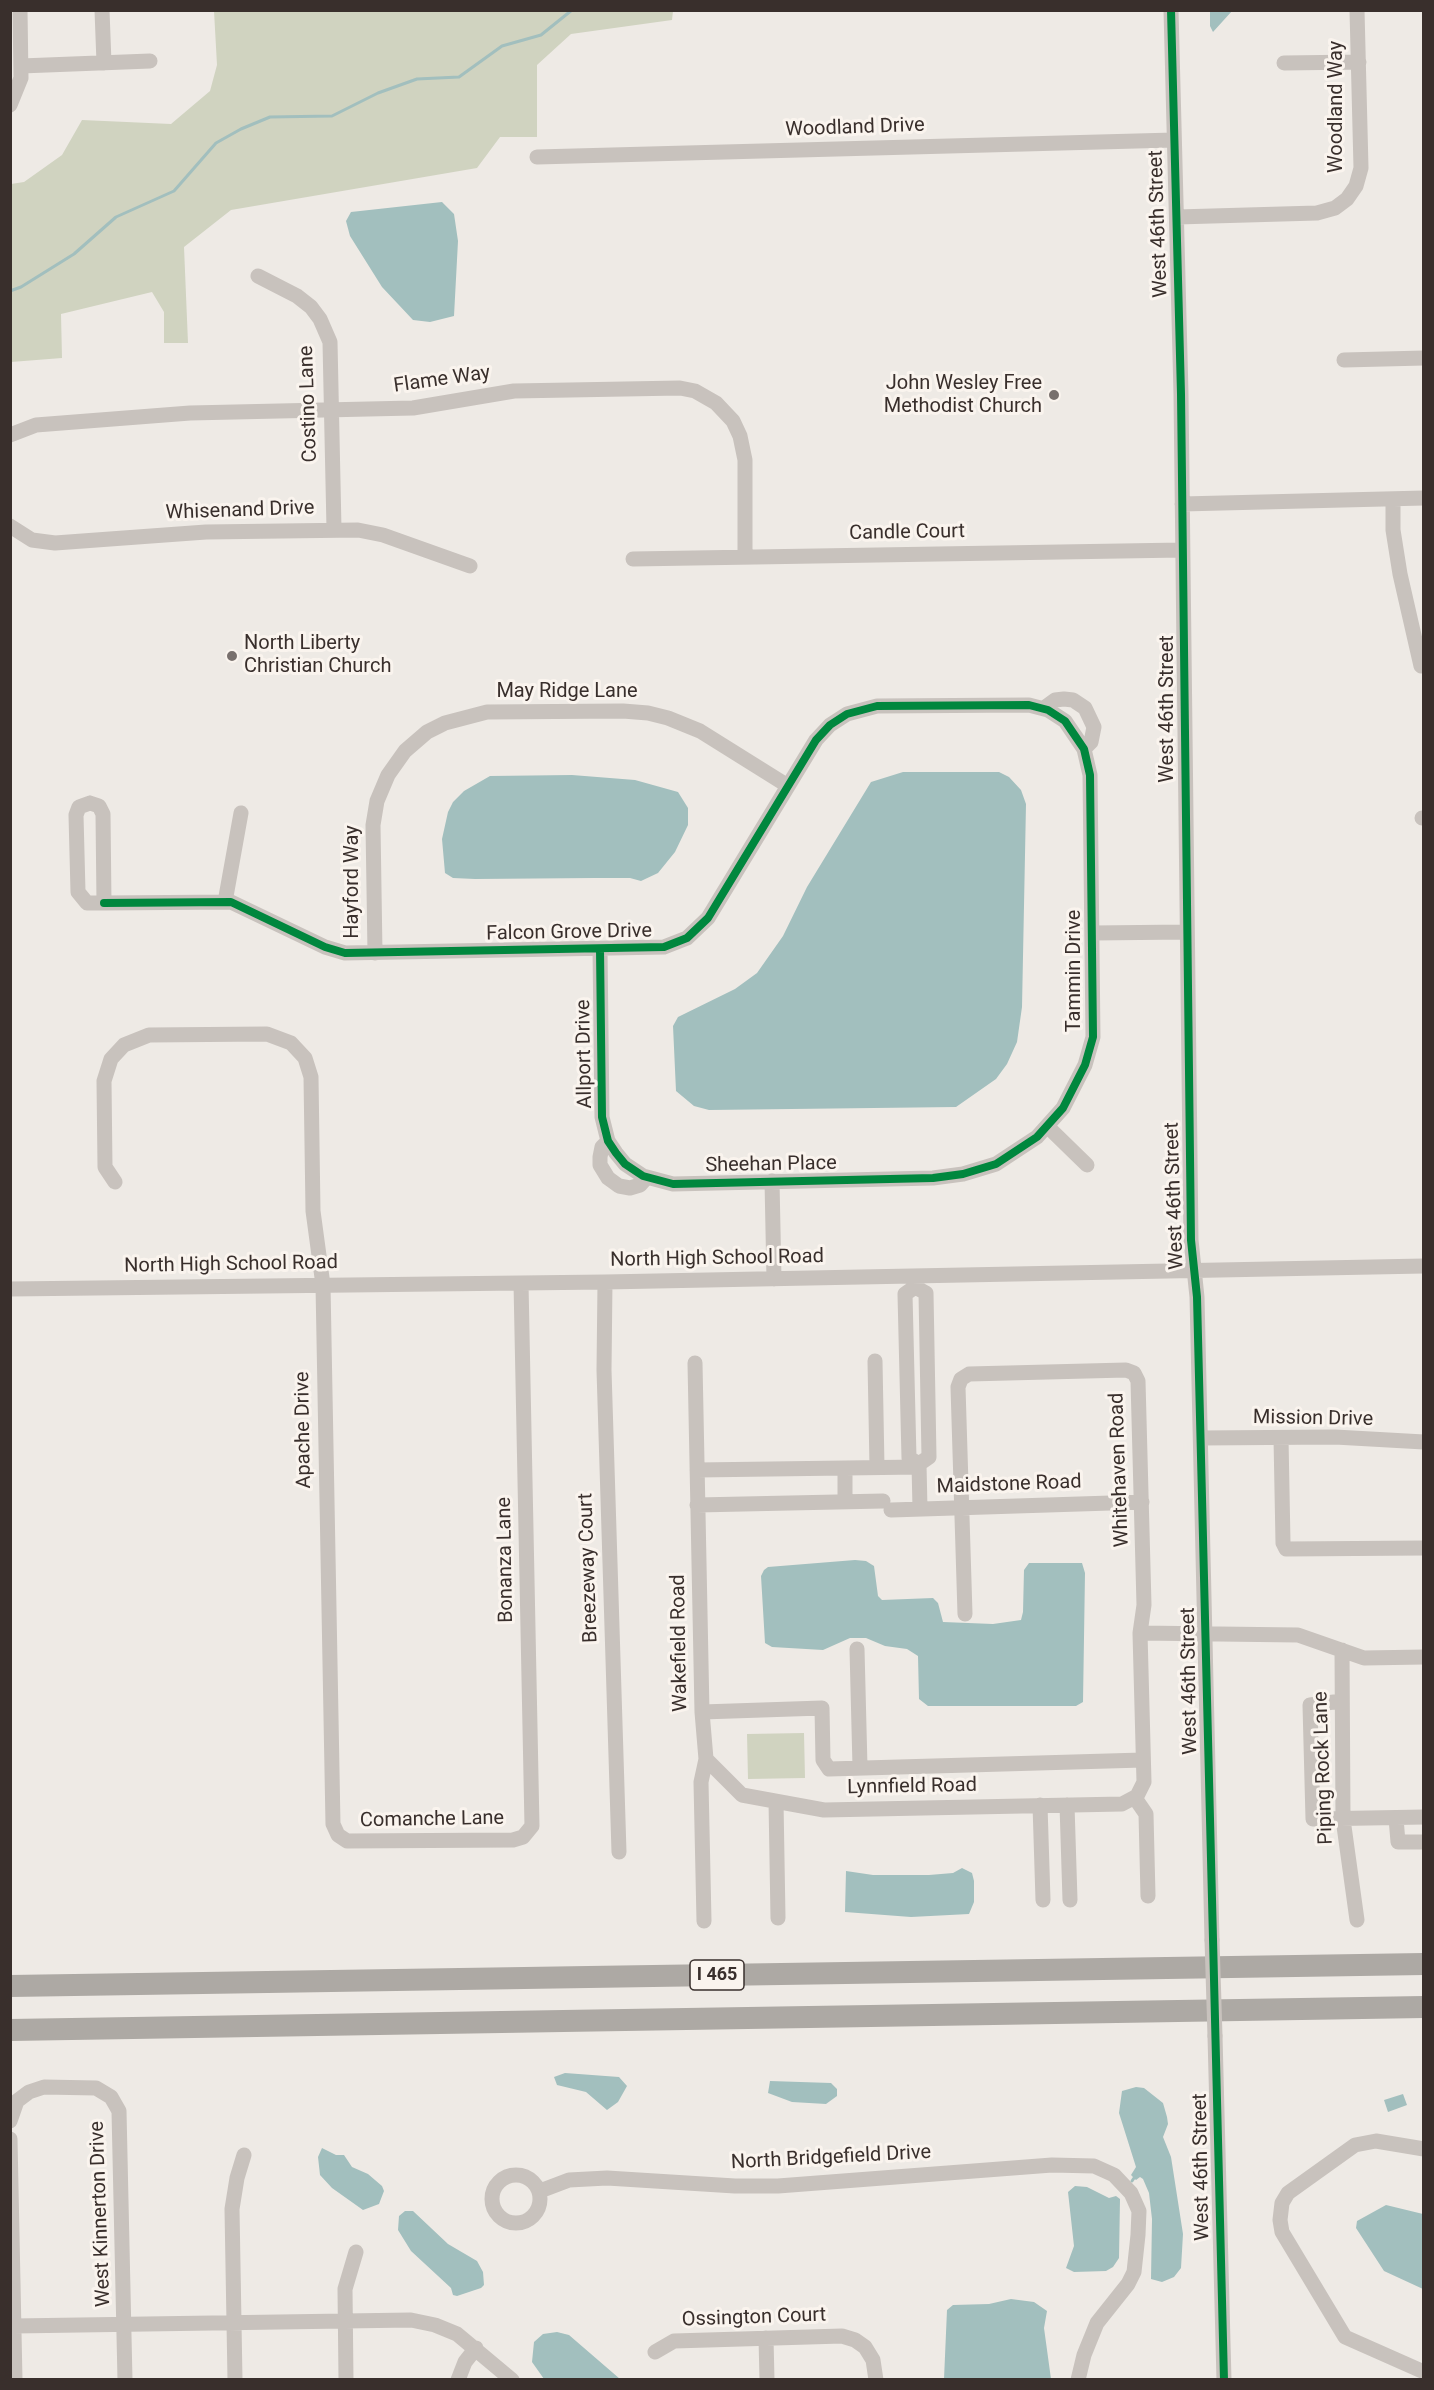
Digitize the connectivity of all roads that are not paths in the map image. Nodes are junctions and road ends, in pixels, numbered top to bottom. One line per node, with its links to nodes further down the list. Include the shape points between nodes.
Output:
1 (20, 10): 9 (street)
2 (102, 10): 7 (street)
3 (1171, 10): 11 (street, West 46th Street)
4 (1358, 10): 6 (street, Woodland Way)
5 (150, 61): 7 (street)
6 (1359, 62): 8 (street); 13 (street, Woodland Way, via 1361,168 1356,186 1346,200 1317,213)
7 (104, 63): 9 (street)
8 (1284, 63)
9 (21, 66): 10 (street, via 18,91)
10 (10, 105)
11 (1173, 140): 12 (street, Woodland Drive); 13 (street, West 46th Street)
12 (537, 157)
13 (1177, 217): 21 (street, West 46th Street)
14 (258, 276): 17 (street, Costino Lane, via 297,296 320,319 331,352)
15 (1424, 358): 16 (street)
16 (1344, 360)
17 (332, 410): 18 (street, Flame Way, via 178,414 36,425); 23 (street, Costino Lane); 25 (street, Flame Way, via 418,408 514,391 670,387 695,391 724,410 740,436 744,460)
18 (10, 435)
19 (1424, 498): 20 (street)
20 (1393, 499): 21 (street); 28 (street, via 1400,574)
21 (1182, 504): 24 (street, West 46th Street)
22 (10, 526): 23 (street, Whisenand Drive, via 32,540 55,543 195,532)
23 (334, 529): 27 (street, Whisenand Drive, via 377,534)
24 (1182, 550): 25 (street, Candle Court); 36 (street, West 46th Street)
25 (745, 557): 26 (street, Candle Court)
26 (633, 559)
27 (470, 566)
28 (1421, 666)
29 (1044, 708): 31 (street, Falcon Grove Drive, via 1065,721); 31 (street, Falcon Grove Drive, via 1064,699 1085,708 1094,727 1091,742); 32 (street, Falcon Grove Drive, via 1020,704 861,708 842,716 822,732)
30 (408, 748): 32 (street, May Ridge Lane, via 436,727 473,714 633,711 687,725); 39 (street, Hayford Way, via 384,783 373,818)
31 (1084, 749): 37 (street, Tammin Drive, via 1090,775)
32 (788, 786): 38 (street, Falcon Grove Drive, via 698,929 664,947)
33 (241, 813): 34 (street)
34 (225, 902): 35 (street, Falcon Grove Drive); 39 (street, Falcon Grove Drive, via 243,906 332,950)
35 (104, 903): 35 (street, via 87,903 78,892 76,815 79,807 88,803 97,805 103,814)
36 (1186, 932): 37 (street); 50 (street, West 46th Street)
37 (1093, 933): 40 (street, Tammin Drive, via 1094,1026 1090,1050 1076,1087)
38 (600, 949): 39 (street, Falcon Grove Drive); 41 (street, Allport Drive, via 602,1117)
39 (375, 953)
40 (1048, 1127): 43 (street); 46 (street, Tammin Drive, via 996,1164)
41 (608, 1141): 42 (street, Allport Drive); 44 (street, Allport Drive, via 600,1154)
42 (618, 1154): 45 (street, Sheehan Place)
43 (1087, 1165)
44 (602, 1167): 45 (street, Sheehan Place, via 608,1178 625,1187 640,1185)
45 (647, 1178): 47 (street, Sheehan Place, via 673,1184)
46 (934, 1178): 47 (street, Sheehan Place)
47 (772, 1181): 51 (street)
48 (115, 1182): 55 (street, Apache Drive, via 105,1167 104,1081 111,1059 121,1047 149,1035 280,1037 299,1050 310,1072 313,1211)
49 (1424, 1266): 50 (street, North High School Road)
50 (1194, 1270): 52 (street, North High School Road); 61 (street, West 46th Street)
51 (774, 1279): 52 (street, North High School Road); 53 (street, North High School Road)
52 (915, 1281): 59 (street, Maidstone Road, via 905,1294); 60 (street, Maidstone Road, via 926,1293)
53 (605, 1282): 54 (street, North High School Road); 95 (street, Breezeway Court, via 604,1370)
54 (521, 1283): 55 (street, North High School Road); 92 (street, Bonanza Lane, via 533,1819)
55 (323, 1285): 56 (street, North High School Road); 93 (street, Apache Drive, via 333,1824)
56 (10, 1289)
57 (875, 1361): 65 (street)
58 (695, 1363): 67 (street, Wakefield Road)
59 (907, 1374): 60 (street); 64 (street, Maidstone Road, via 909,1458)
60 (927, 1374): 64 (street, Maidstone Road, via 929,1457)
61 (1201, 1438): 62 (street, Mission Drive); 76 (street, West 46th Street)
62 (1281, 1438): 63 (street, Mission Drive); 73 (street, via 1286,1549)
63 (1424, 1442)
64 (919, 1466): 65 (street, Maidstone Road); 72 (street, Maidstone Road)
65 (877, 1467): 66 (street, Maidstone Road)
66 (845, 1468): 67 (street, Maidstone Road); 68 (street)
67 (697, 1470): 70 (street, Wakefield Road)
68 (845, 1502): 70 (street); 72 (street)
69 (1142, 1502): 71 (street, Maidstone Road); 71 (street, Whitehaven Road, via 1138,1381 1134,1373 1126,1370 969,1374 958,1387); 75 (street, Whitehaven Road, via 1144,1605)
70 (698, 1505): 81 (street, Wakefield Road)
71 (961, 1507): 72 (street, Maidstone Road); 74 (street)
72 (920, 1509)
73 (1424, 1548)
74 (965, 1614)
75 (1140, 1633): 76 (street); 83 (street, Whitehaven Road)
76 (1206, 1634): 78 (street, via 1298,1635); 130 (street, West 46th Street, bridge)
77 (857, 1649): 84 (street)
78 (1342, 1650): 79 (street, via 1364,1658); 80 (street, Piping Rock Lane)
79 (1424, 1657)
80 (1342, 1701): 91 (street, Piping Rock Lane); 91 (street, via 1310,1705 1313,1819)
81 (702, 1712): 82 (street, Wakefield Road); 84 (street, via 822,1708 825,1766)
82 (706, 1759): 86 (street, Lynnfield Road, via 740,1794); 101 (street, Wakefield Road, via 701,1782)
83 (1143, 1760): 84 (street); 85 (street, Whitehaven Road, via 1144,1782)
84 (860, 1767)
85 (1135, 1798): 88 (street, Lynnfield Road, via 1122,1804); 96 (street, via 1146,1814)
86 (776, 1802): 87 (street, Lynnfield Road, via 824,1810); 99 (street)
87 (1040, 1805): 88 (street, Lynnfield Road); 97 (street)
88 (1067, 1805): 98 (street)
89 (1424, 1817): 90 (street)
90 (1396, 1818): 91 (street); 94 (street, via 1398,1842)
91 (1343, 1819): 100 (street, Piping Rock Lane)
92 (528, 1834): 93 (street, Comanche Lane, via 513,1840 358,1843)
93 (338, 1835)
94 (1424, 1842)
95 (619, 1852)
96 (1148, 1896)
97 (1042, 1900)
98 (1070, 1900)
99 (778, 1918)
100 (1357, 1920)
101 (704, 1921)
102 (1424, 1964): 103 (highway, I 465)
103 (10, 1986)
104 (1424, 2007): 105 (highway, I 465)
105 (10, 2030)
106 (10, 2121): 115 (street, West Kinnerton Drive, via 16,2104 28,2092 44,2087 93,2087 111,2097 120,2115)
107 (10, 2139): 111 (street)
108 (1424, 2149): 120 (street, via 1376,2141 1355,2145 1288,2193 1280,2220 1282,2232 1345,2337)
109 (244, 2155): 114 (street, via 232,2209)
110 (540, 2191): 129 (street, North Bridgefield Drive, via 569,2180 607,2178 778,2186 1078,2164 1105,2170 1122,2182 1138,2211 1134,2272 1097,2323)
111 (11, 2197): 116 (street)
112 (356, 2252): 113 (street, via 345,2289)
113 (345, 2320): 114 (street); 118 (street, via 425,2322 457,2334); 124 (street)
114 (235, 2322): 115 (street); 123 (street)
115 (124, 2324): 116 (street); 122 (street, West Kinnerton Drive)
116 (14, 2326): 121 (street)
117 (766, 2338): 119 (street, Ossington Court, via 674,2341); 127 (street); 128 (street, Ossington Court, via 842,2336 857,2341 872,2357)
118 (476, 2348): 125 (street); 126 (street)
119 (655, 2352)
120 (1424, 2372)
121 (15, 2379)
122 (125, 2379)
123 (236, 2379)
124 (346, 2379)
125 (458, 2379)
126 (512, 2379)
127 (767, 2379)
128 (876, 2379)
129 (1078, 2379)
130 (1224, 2379)

